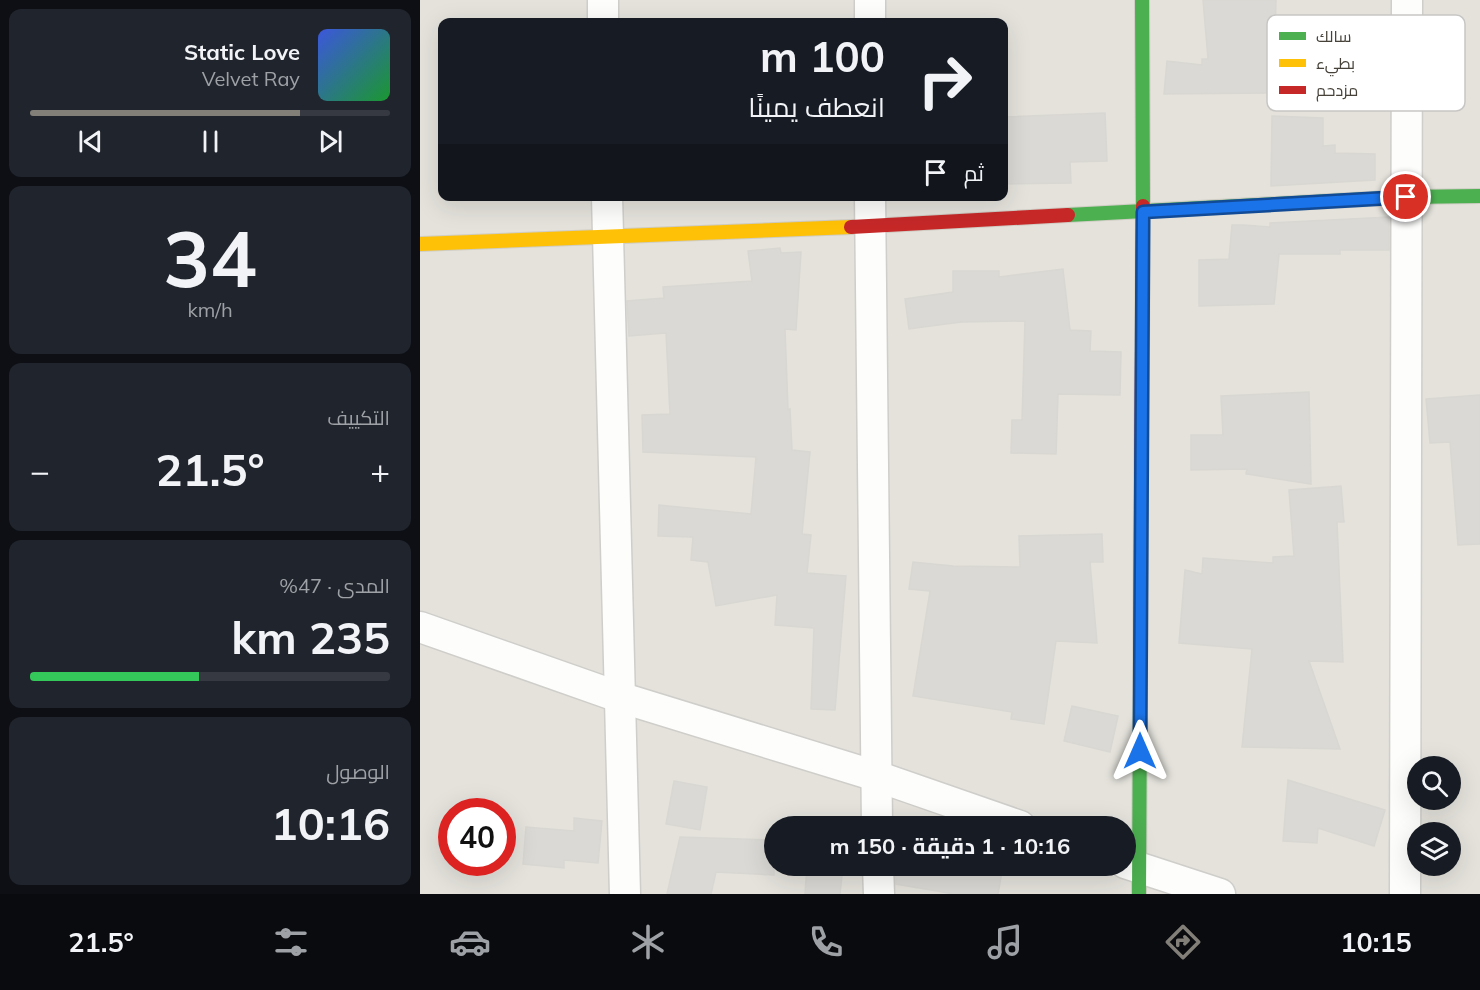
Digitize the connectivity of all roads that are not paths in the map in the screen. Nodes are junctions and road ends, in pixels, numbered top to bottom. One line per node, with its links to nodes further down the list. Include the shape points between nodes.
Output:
1 (603, 0): 6 (street)
2 (870, 0): 7 (street)
3 (1142, 0): 13 (street)
4 (1407, 0): 5 (street)
5 (1407, 15)
6 (603, 18)
7 (870, 18)
8 (1406, 111): 10 (street)
9 (1480, 196): 10 (street)
10 (1406, 197): 13 (street); 27 (street)
11 (607, 201): 14 (street)
12 (870, 211): 13 (street); 14 (street); 18 (street)
13 (1143, 212): 21 (street)
14 (608, 238): 15 (street); 17 (street)
15 (420, 244)
16 (420, 627): 17 (street)
17 (619, 697): 18 (street); 24 (street)
18 (876, 776): 19 (street); 20 (street)
19 (877, 816)
20 (991, 816)
21 (1136, 816)
22 (1136, 875): 26 (street)
23 (878, 876): 25 (street)
24 (625, 894)
25 (879, 894)
26 (1220, 894)
27 (1405, 894)

